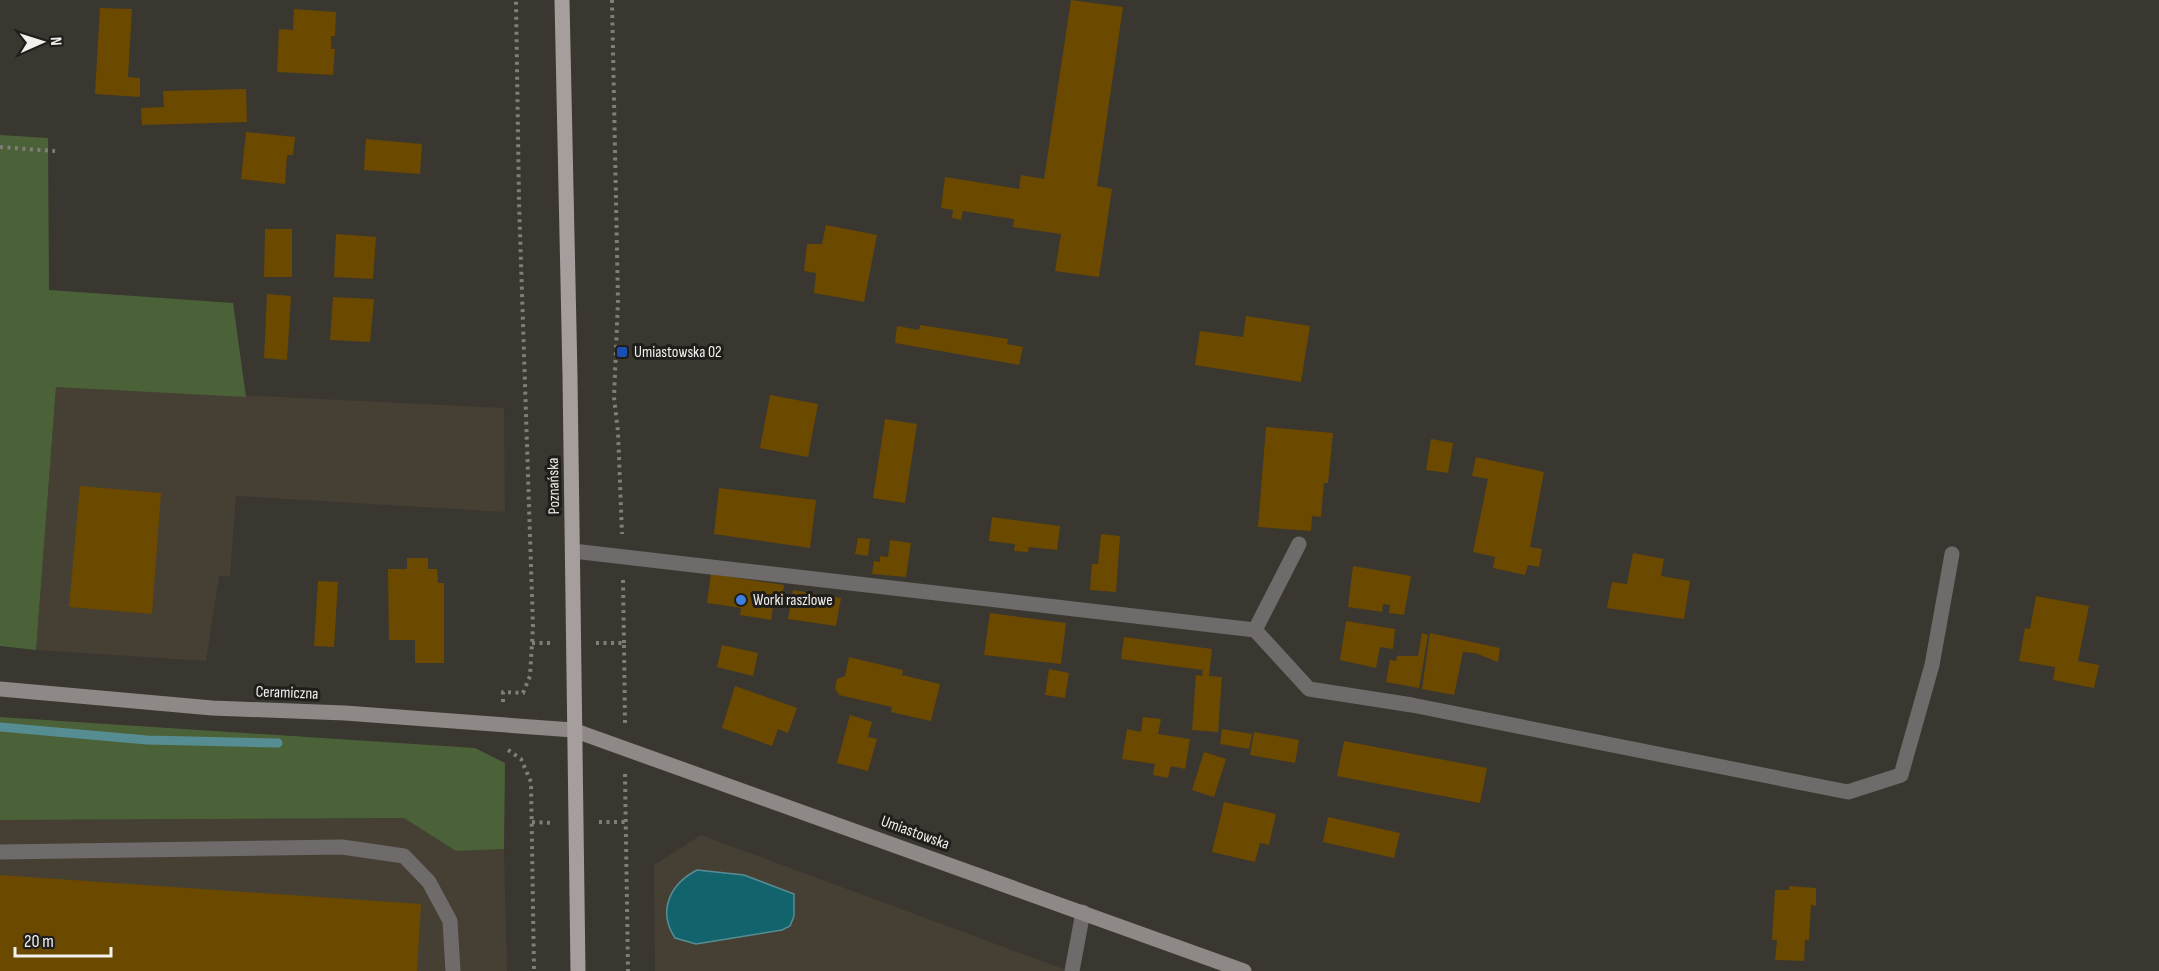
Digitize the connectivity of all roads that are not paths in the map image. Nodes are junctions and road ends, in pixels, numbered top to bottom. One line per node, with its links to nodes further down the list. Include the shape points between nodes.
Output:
1 (562, 0): 3 (main road, Poznańska)
2 (1299, 544): 5 (street)
3 (573, 551): 5 (street); 7 (main road, Poznańska)
4 (1952, 554): 5 (street, via 1932,665 1901,775 1848,792 1412,705 1309,689)
5 (1255, 630)
6 (0, 689): 7 (main road, Ceramiczna, via 212,708 345,713)
7 (573, 730): 9 (main road, Umiastowska); 11 (main road, Poznańska)
8 (0, 852): 10 (street, via 342,846 404,856 429,882 450,921)
9 (1083, 912): 12 (street); 13 (main road, Umiastowska)
10 (453, 971)
11 (578, 971)
12 (1072, 971)
13 (1244, 971)

